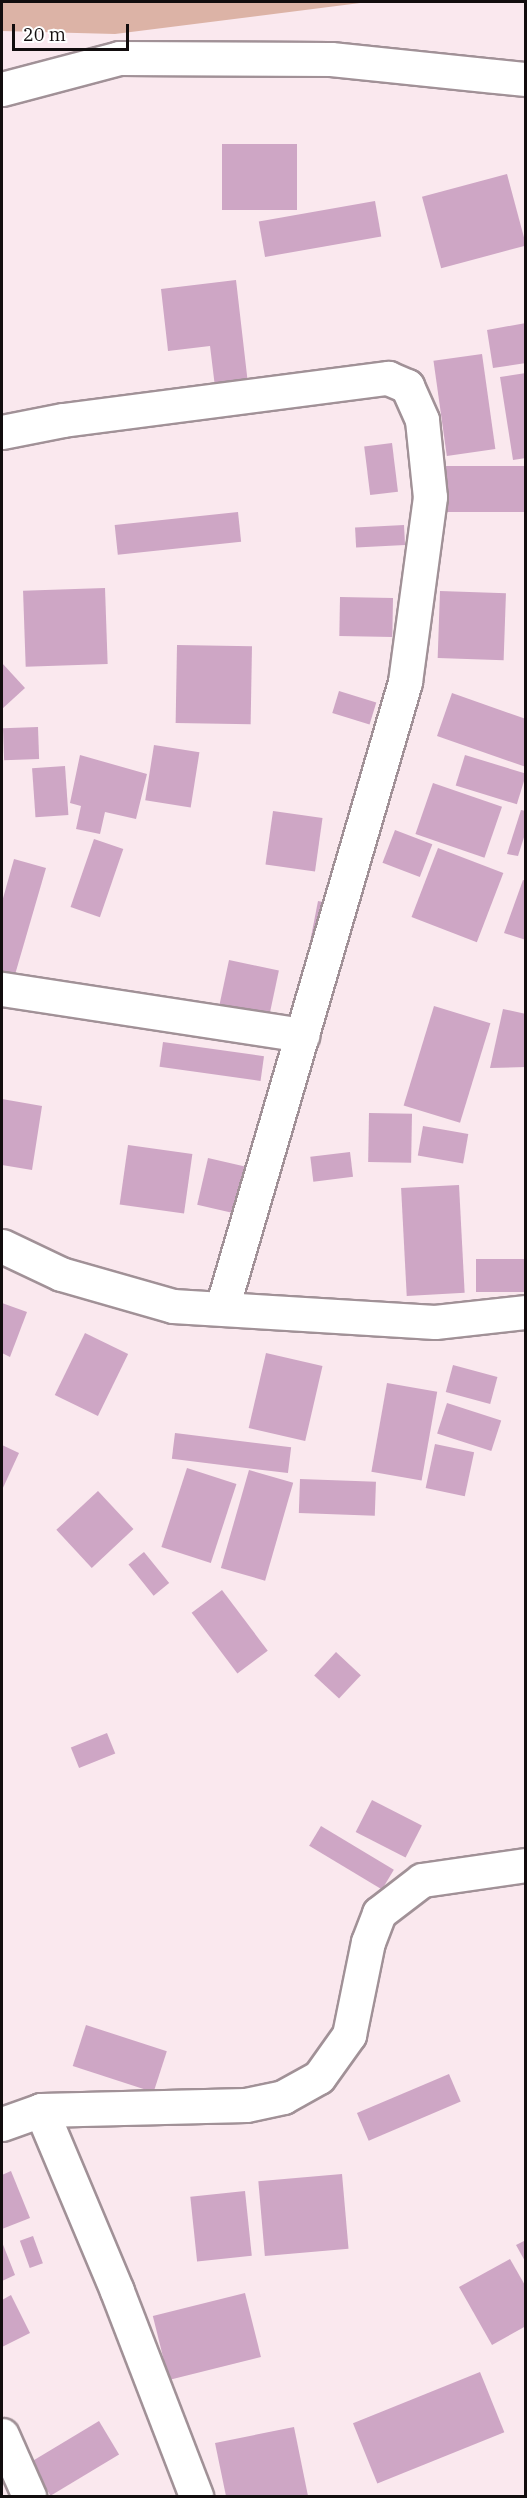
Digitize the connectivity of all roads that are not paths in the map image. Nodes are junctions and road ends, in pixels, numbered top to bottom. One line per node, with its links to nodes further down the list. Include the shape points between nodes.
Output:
1 (525, 79): 2 (street, via 331,59 118,58)
2 (2, 90)
3 (2, 432): 5 (street, via 63,420 388,378 407,386 422,420 430,497 405,682)
4 (2, 989): 5 (street)
5 (302, 1035): 7 (street)
6 (2, 1246): 7 (street, via 61,1274 173,1306)
7 (222, 1308): 8 (street, via 435,1322)
8 (525, 1312)
9 (525, 1865): 10 (street, via 422,1880 379,1913 368,1942 349,2035 319,2077 283,2097 246,2105)
10 (41, 2110): 11 (street); 14 (street, via 117,2291)
11 (2, 2124)
12 (2, 2435): 13 (street)
13 (29, 2496)
14 (196, 2496)

